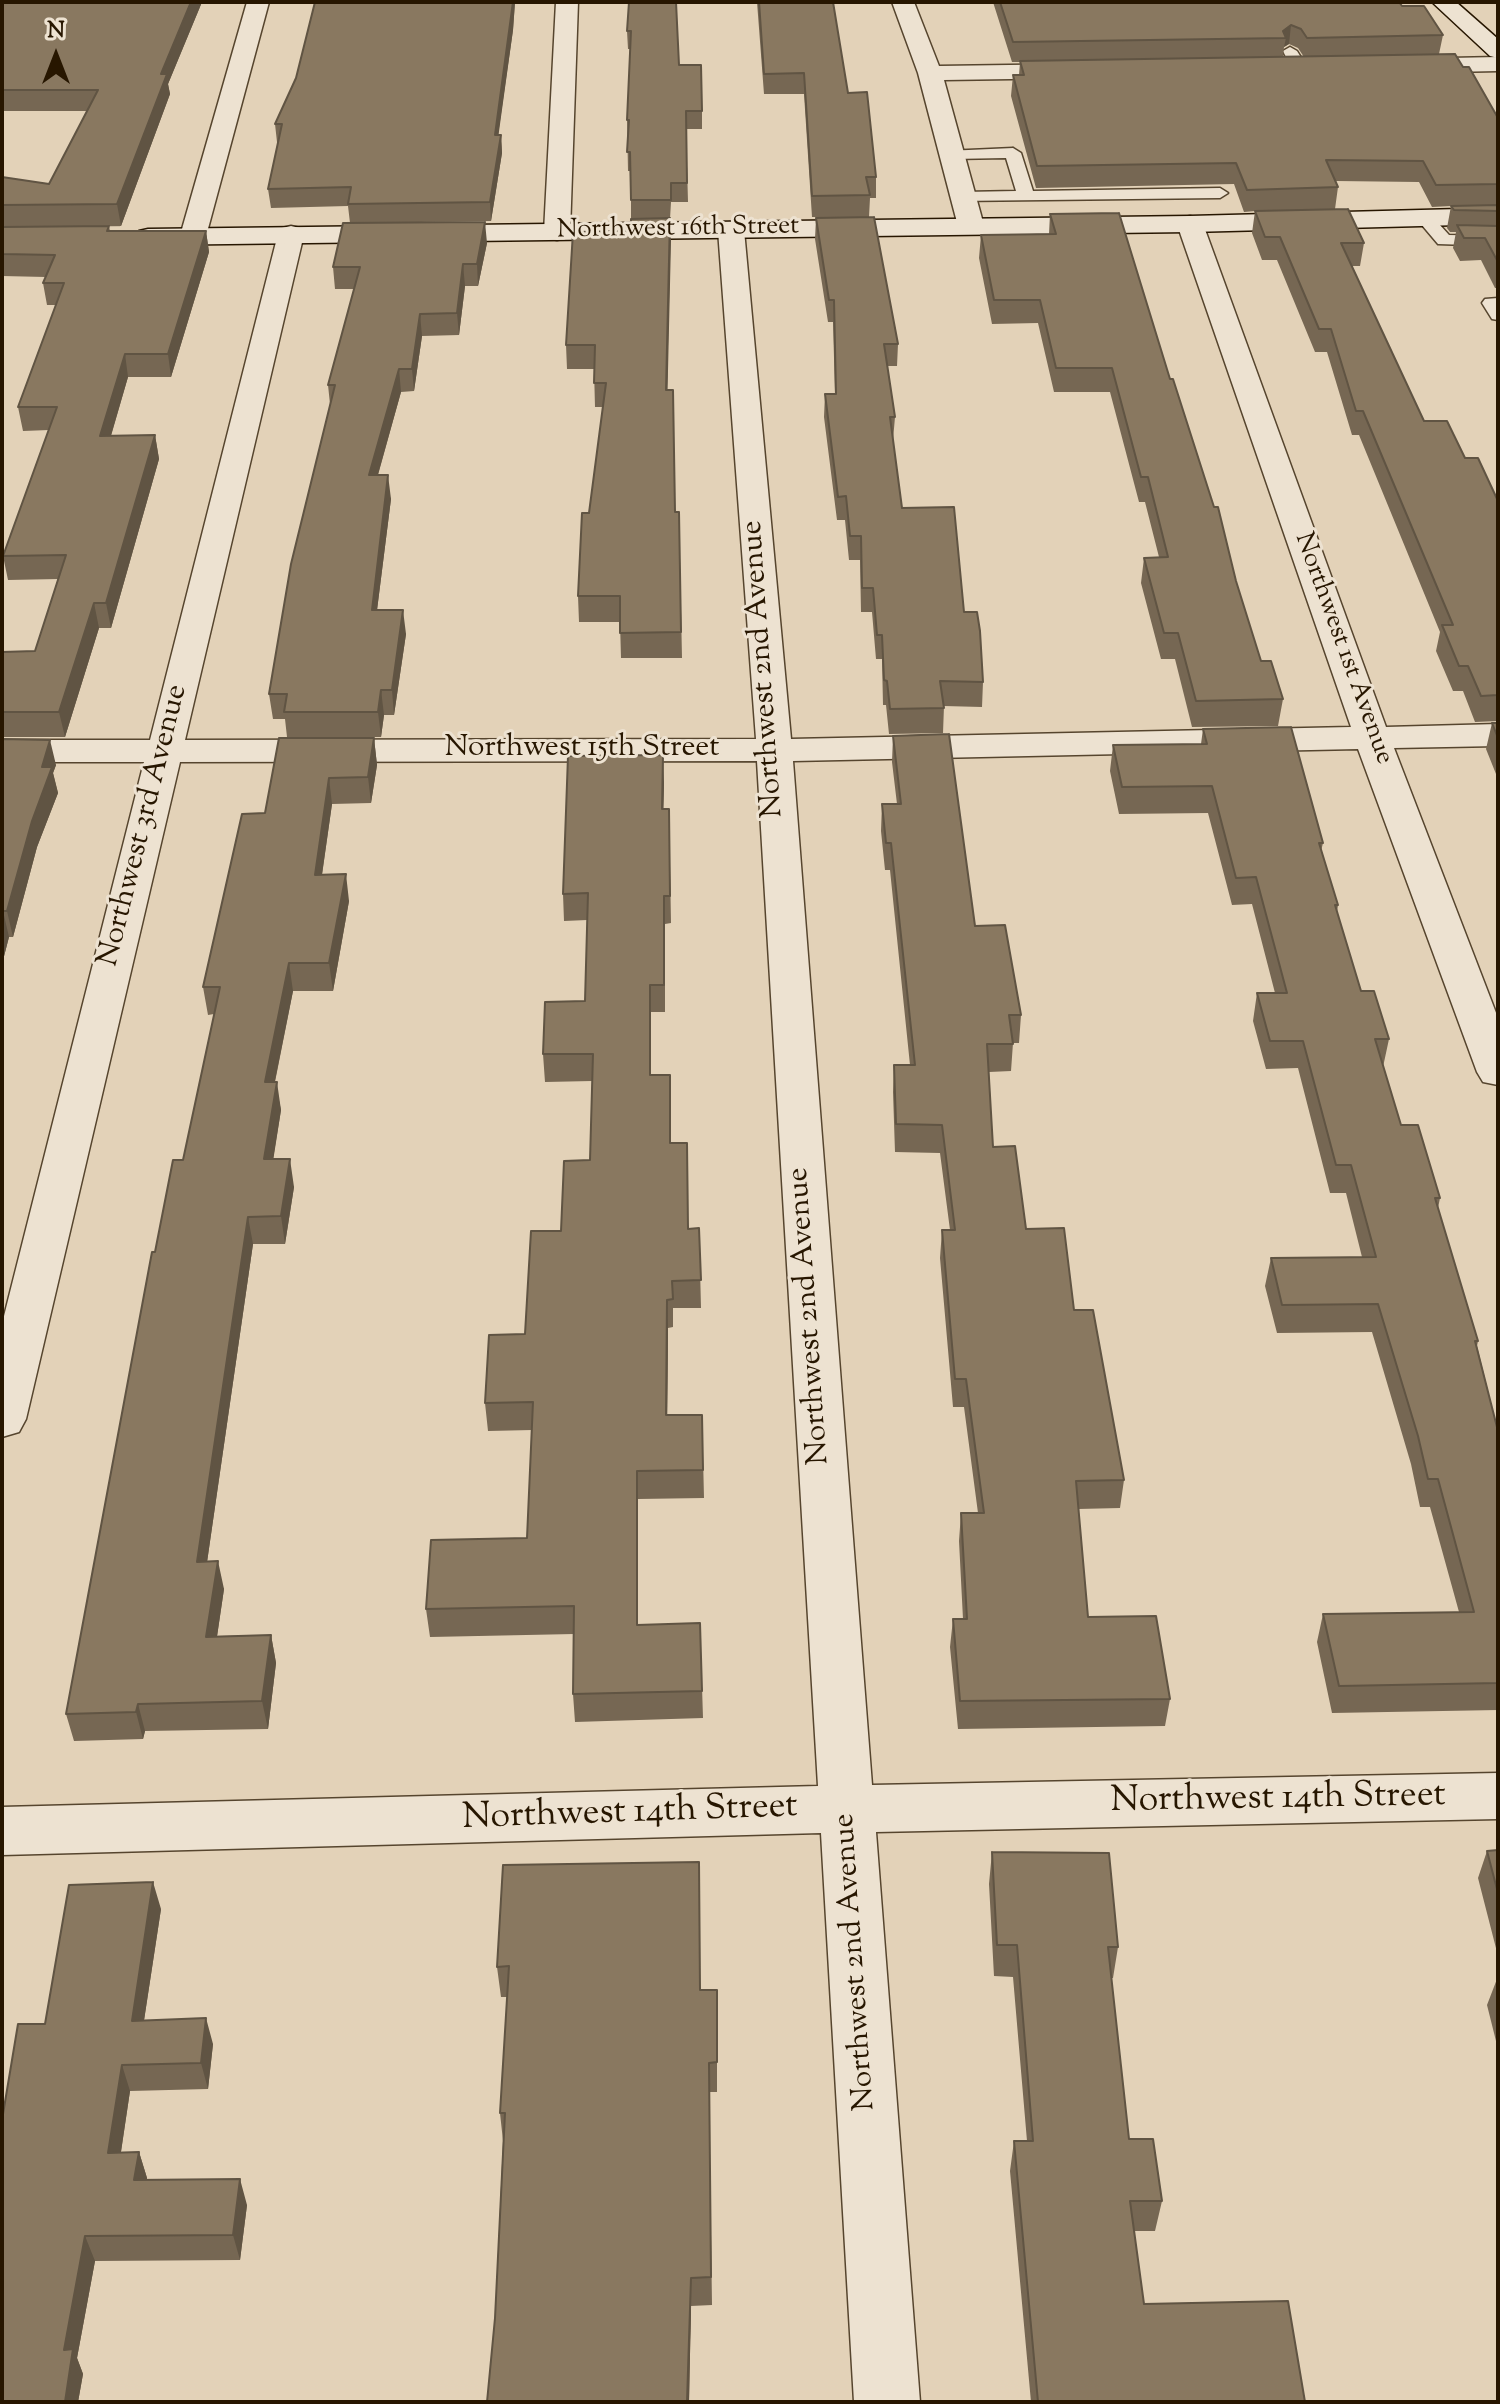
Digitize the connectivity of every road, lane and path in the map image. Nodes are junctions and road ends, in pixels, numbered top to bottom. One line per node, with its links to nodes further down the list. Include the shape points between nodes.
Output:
1 (258, 2): 23 (street)
2 (567, 2): 21 (street)
3 (903, 2): 11 (street)
4 (1443, 2): 5 (street)
5 (1498, 51)
6 (1498, 64): 7 (street)
7 (1375, 66)
8 (1329, 67): 9 (street, via 1294,59)
9 (1268, 68)
10 (1099, 71): 11 (street)
11 (930, 73): 12 (street)
12 (952, 154): 14 (lane, via 1013,153); 15 (street)
13 (1220, 193): 14 (lane)
14 (1026, 196): 15 (lane)
15 (963, 197): 19 (street)
16 (1498, 216): 17 (street, Northwest 16th Street)
17 (1424, 218): 18 (street, Northwest 16th Street); 25 (lane, via 1444,240)
18 (1190, 224): 19 (street, Northwest 16th Street); 29 (street, Northwest 1st Avenue)
19 (971, 226): 20 (street, Northwest 16th Street)
20 (731, 230): 21 (street, Northwest 16th Street); 30 (street, Northwest 2nd Avenue)
21 (557, 232): 22 (street, Northwest 16th Street)
22 (291, 234): 23 (street, Northwest 16th Street); 32 (street, Northwest 3rd Avenue)
23 (193, 236): 24 (street, Northwest 16th Street)
24 (129, 237)
25 (1498, 241)
26 (1498, 303): 27 (lane, via 1491,303)
27 (1498, 315)
28 (1498, 735): 29 (street, Northwest 15th Street)
29 (1372, 737): 30 (street, Northwest 15th Street); 33 (street, Northwest 1st Avenue)
30 (772, 748): 32 (street, Northwest 15th Street); 36 (street, Northwest 2nd Avenue)
31 (2, 751): 32 (street, Northwest 15th Street)
32 (163, 753): 34 (street, Northwest 3rd Avenue)
33 (1498, 1072)
34 (2, 1419)
35 (1498, 1796): 36 (street, Northwest 14th Street)
36 (847, 1809): 37 (street, Northwest 14th Street); 38 (street, Northwest 2nd Avenue)
37 (2, 1831)
38 (887, 2402)

